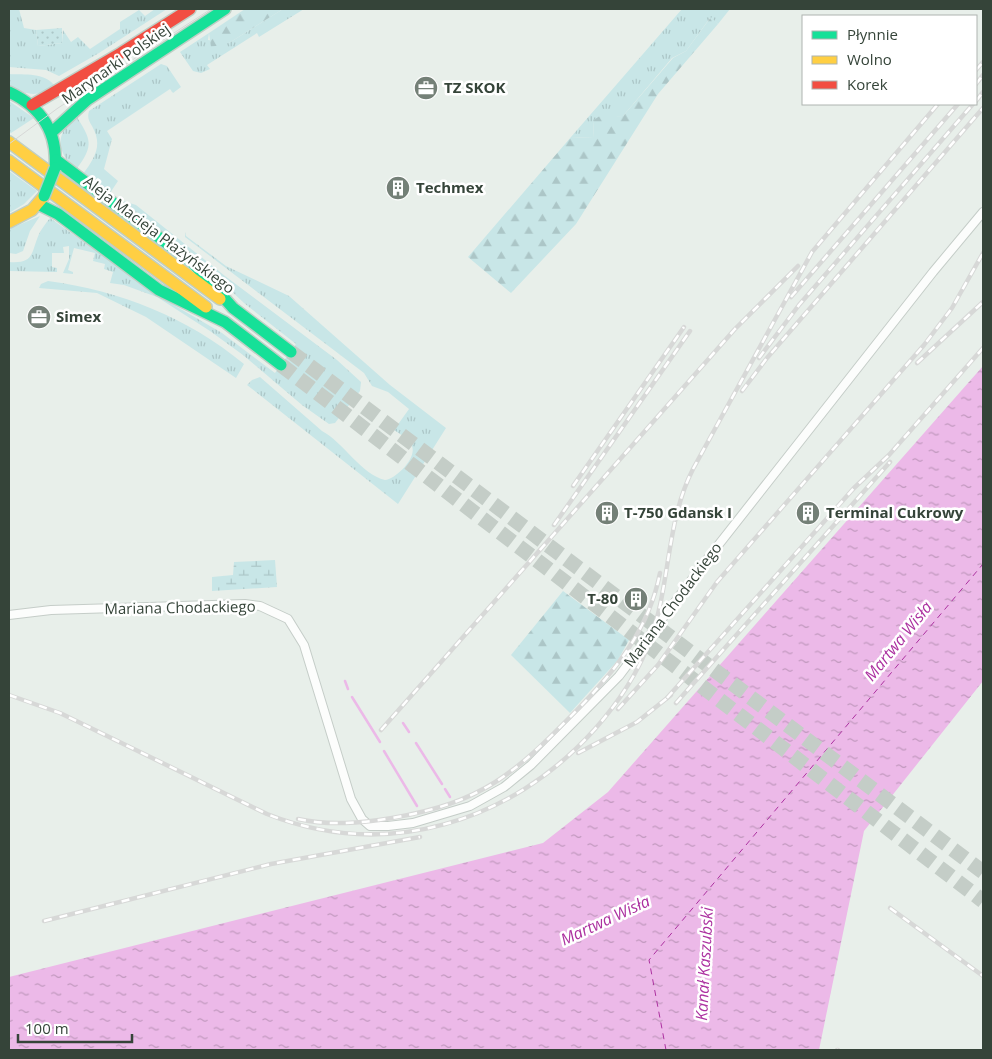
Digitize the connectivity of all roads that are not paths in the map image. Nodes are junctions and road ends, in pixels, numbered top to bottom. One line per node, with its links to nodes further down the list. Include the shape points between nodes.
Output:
1 (190, 9): 4 (main road, Marynarki Polskiej)
2 (225, 9): 5 (main road, Marynarki Polskiej, via 94,94)
3 (9, 92): 4 (main road)
4 (32, 105): 5 (main road)
5 (52, 132): 8 (main road)
6 (9, 142): 12 (main road, Aleja Macieja Płażyńskiego)
7 (9, 160): 13 (main road, Aleja Macieja Płażyńskiego)
8 (55, 164): 9 (main road, bridge); 12 (main road, via 193,263)
9 (41, 200): 11 (main road, via 26,214); 13 (main road, via 159,290)
10 (983, 212): 16 (street, Mariana Chodackiego, via 704,562 620,676 531,766 487,797 436,818 413,823 373,827 364,822 351,799 304,645 288,619 274,611 246,604 51,610)
11 (9, 222)
12 (233, 308): 14 (main road, Aleja Macieja Płażyńskiego)
13 (225, 322): 15 (main road, Aleja Macieja Płażyńskiego)
14 (291, 352)
15 (281, 365)
16 (9, 615)

